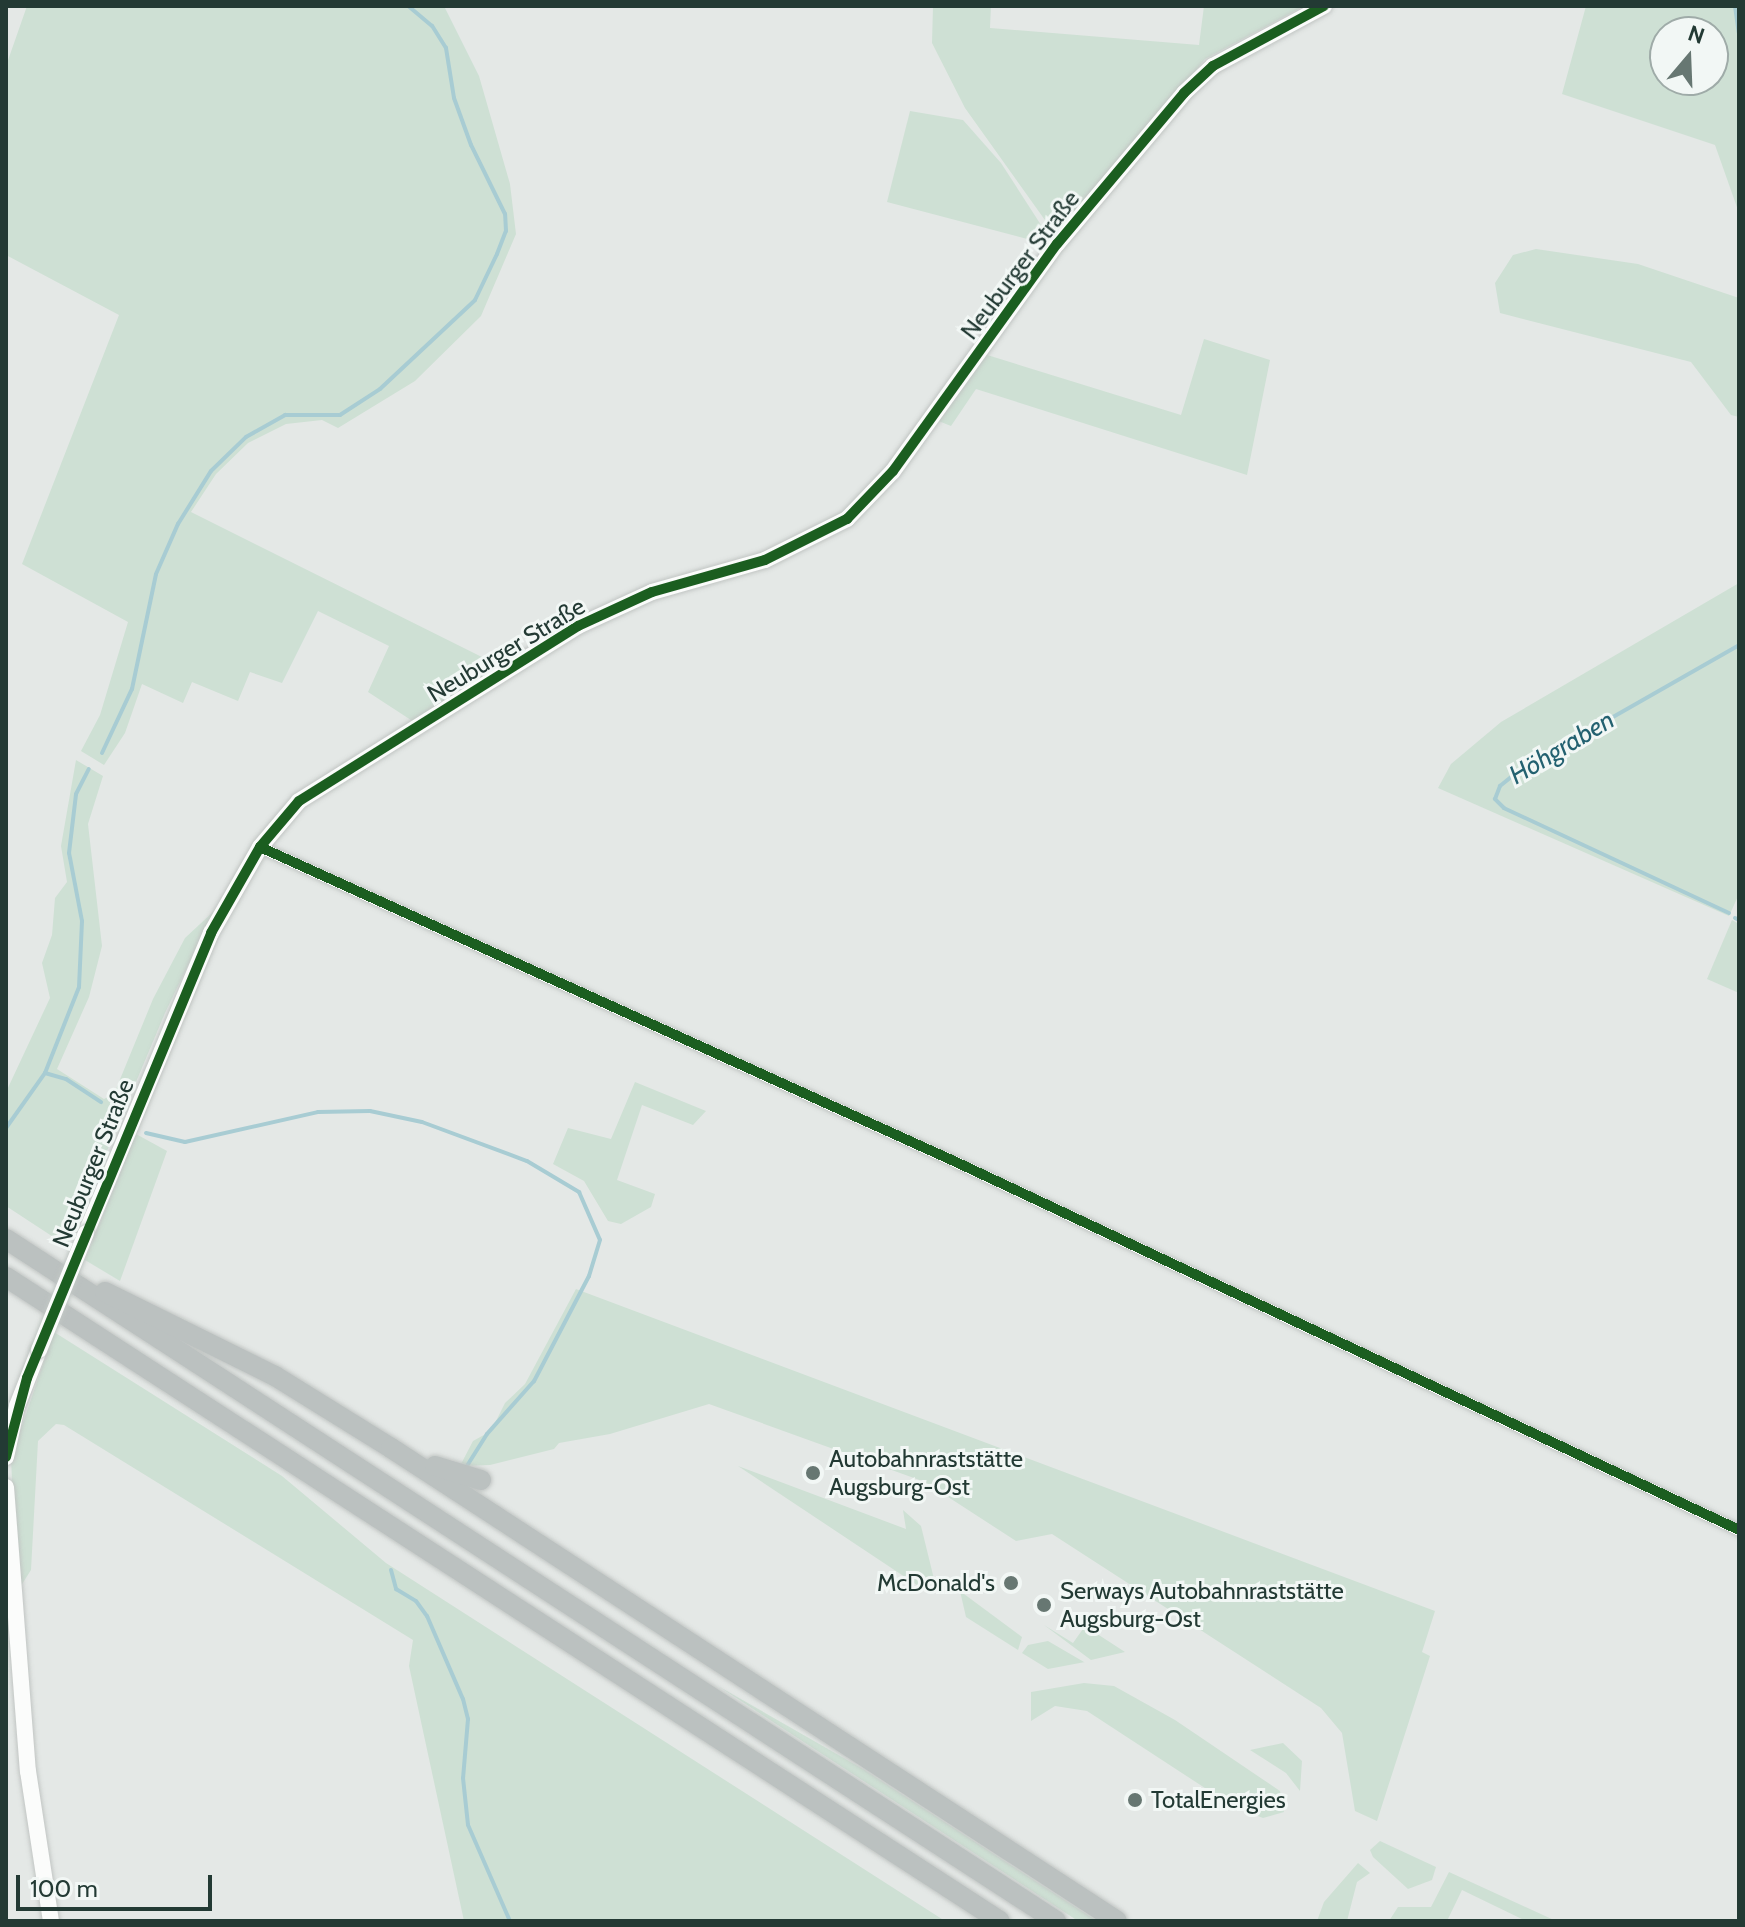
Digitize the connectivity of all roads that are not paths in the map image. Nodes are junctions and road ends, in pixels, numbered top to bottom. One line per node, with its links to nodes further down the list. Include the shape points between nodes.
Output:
1 (1324, 6): 2 (street, Neuburger Straße, via 1213,66 1184,93 1057,244 893,471 847,519 765,560 652,592 578,626 299,801)
2 (260, 847): 7 (street, Neuburger Straße, bridge, via 211,933 86,1233 17,1406); 10 (street, via 956,1162)
3 (6, 1239): 4 (highway)
4 (57, 1272): 6 (highway, via 205,1339); 15 (highway)
5 (6, 1277): 11 (highway)
6 (391, 1448): 8 (highway, via 416,1454 447,1473); 16 (highway)
7 (6, 1457)
8 (481, 1480)
9 (6, 1487): 12 (street, via 28,1771)
10 (1739, 1530)
11 (925, 1873): 13 (highway); 14 (highway)
12 (51, 1921)
13 (985, 1921)
14 (1000, 1921)
15 (1056, 1921)
16 (1117, 1921)

